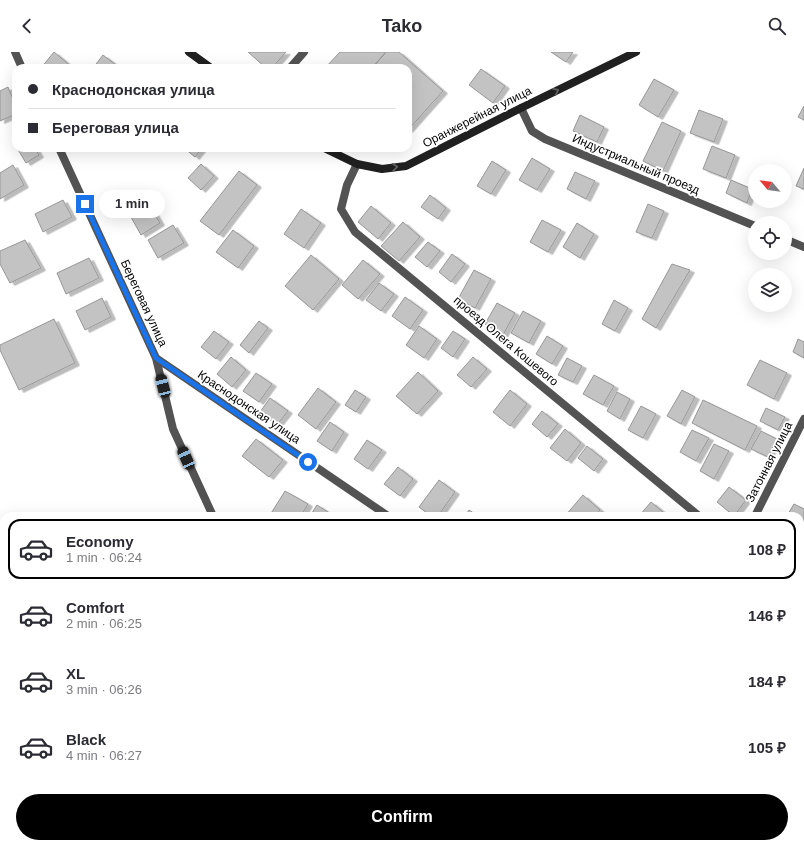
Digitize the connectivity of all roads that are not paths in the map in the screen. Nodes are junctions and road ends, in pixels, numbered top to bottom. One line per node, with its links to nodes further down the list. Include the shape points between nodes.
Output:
1 (15, 52): 5 (street)
2 (189, 52): 6 (main road)
3 (304, 52): 7 (street)
4 (636, 52): 8 (main road, Оранжерейная улица, one-way to 4)
5 (20, 64)
6 (206, 64)
7 (294, 64)
8 (521, 108): 11 (main road, Оранжерейная улица, one-way to 8, via 382,169 406,166); 12 (street, Индустриальный проезд, via 532,131 545,139)
9 (61, 152): 15 (street, Береговая улица)
10 (332, 152): 11 (main road, Оранжерейная улица)
11 (357, 164): 19 (street, проезд Олега Кошевого, via 347,185 341,209 356,232)
12 (748, 223)
13 (792, 242): 14 (street)
14 (804, 246)
15 (156, 358): 17 (street, Береговая улица, via 173,429); 18 (street, Краснодонская улица)
16 (804, 419): 20 (street, Затонная улица)
17 (211, 512)
18 (382, 512)
19 (694, 512)
20 (757, 512)

